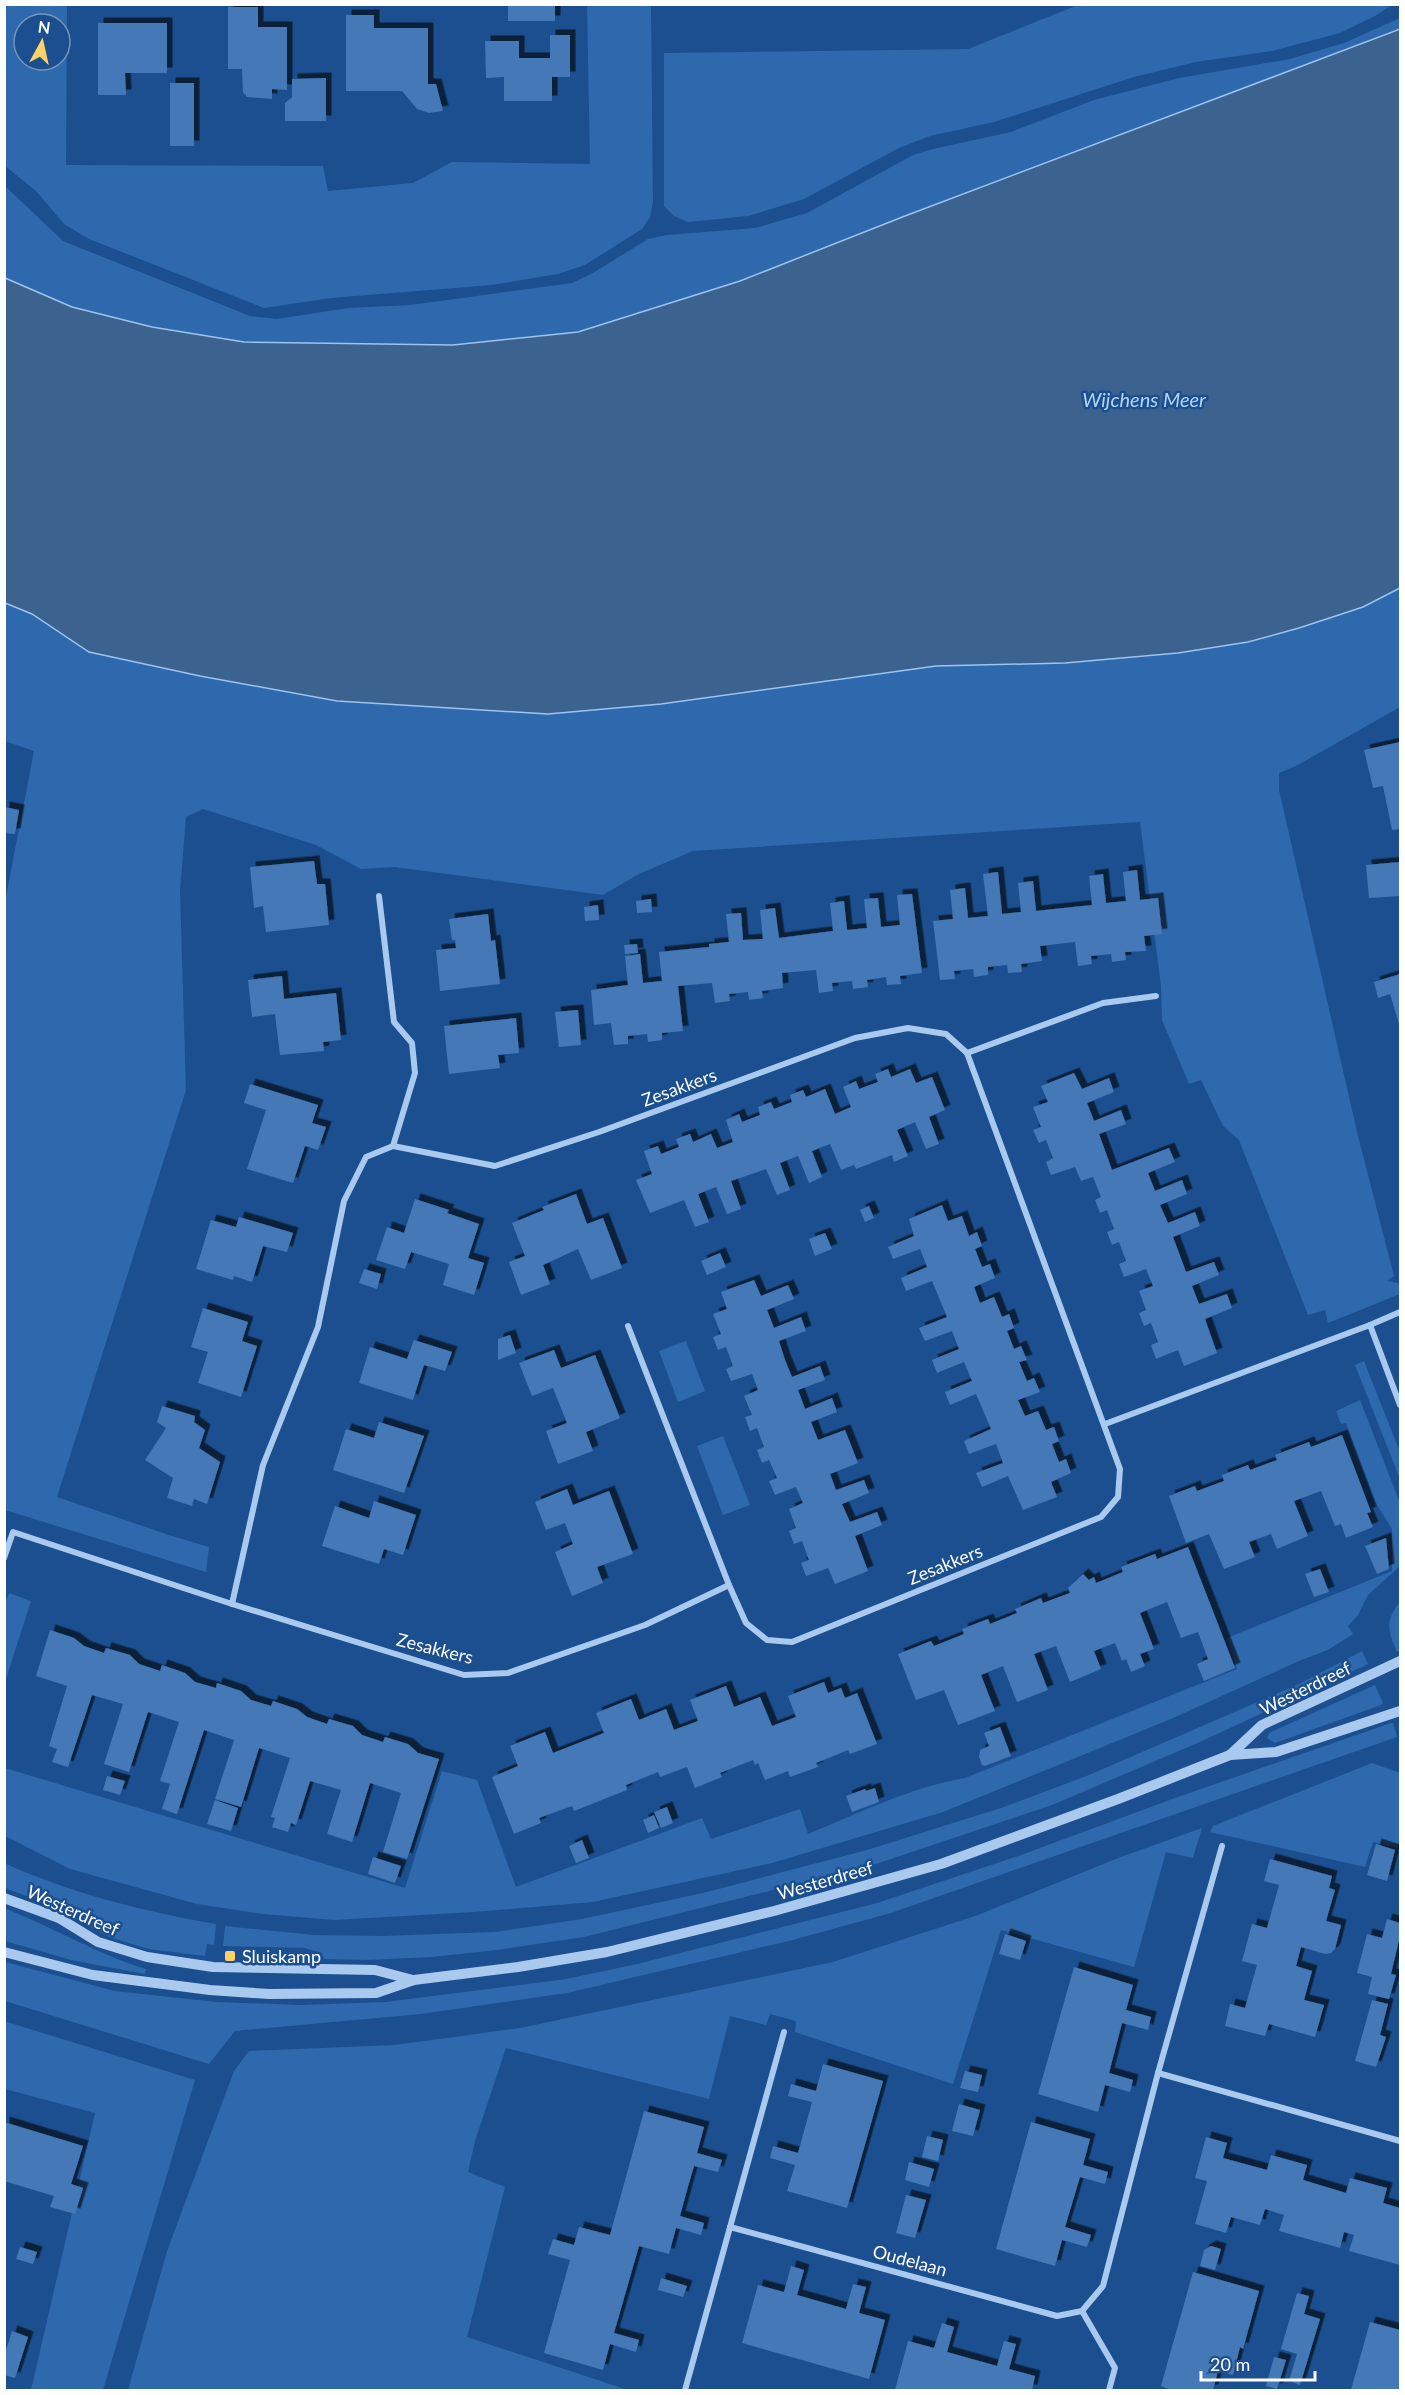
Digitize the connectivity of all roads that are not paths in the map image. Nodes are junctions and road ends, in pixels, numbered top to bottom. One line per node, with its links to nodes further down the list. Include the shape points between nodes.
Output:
1 (379, 896): 4 (street, via 394,1022 412,1043 415,1073)
2 (1156, 996): 3 (street, via 1103,1003)
3 (967, 1053): 4 (street, Zesakkers, via 946,1034 908,1028 855,1038 495,1166); 9 (street, Zesakkers)
4 (393, 1146): 14 (street, via 366,1157 344,1202 318,1327 263,1465)
5 (1401, 1312): 6 (street)
6 (1370, 1325): 8 (street); 9 (street)
7 (628, 1326): 13 (street, Zesakkers)
8 (1401, 1405)
9 (1105, 1424): 13 (street, Zesakkers, via 1120,1469 1119,1497 1101,1517 792,1642 767,1640 746,1623)
10 (4, 1530): 11 (street, Zesakkers)
11 (13, 1532): 12 (street); 14 (street, Zesakkers)
12 (4, 1558)
13 (729, 1585): 14 (street, Zesakkers, via 645,1625 508,1673 464,1675)
14 (232, 1604)
15 (1401, 1660): 17 (street, Westerdreef, via 1262,1725)
16 (1401, 1711): 17 (street, Westerdreef, via 1276,1752)
17 (1230, 1755): 21 (street, Westerdreef, via 941,1864 774,1911 607,1952)
18 (1222, 1846): 23 (street)
19 (4, 1898): 21 (street, Westerdreef, via 59,1918 98,1942 147,1958 213,1967 375,1970)
20 (4, 1952): 21 (street, Westerdreef, via 93,1976 210,1990 376,1993)
21 (414, 1980)
22 (784, 2032): 25 (street)
23 (1158, 2073): 24 (street); 26 (street, via 1102,2286)
24 (1401, 2141)
25 (730, 2227): 26 (street, Oudelaan, via 1057,2316); 27 (street)
26 (1082, 2311): 28 (street, via 1115,2368)
27 (685, 2391)
28 (1109, 2391)

